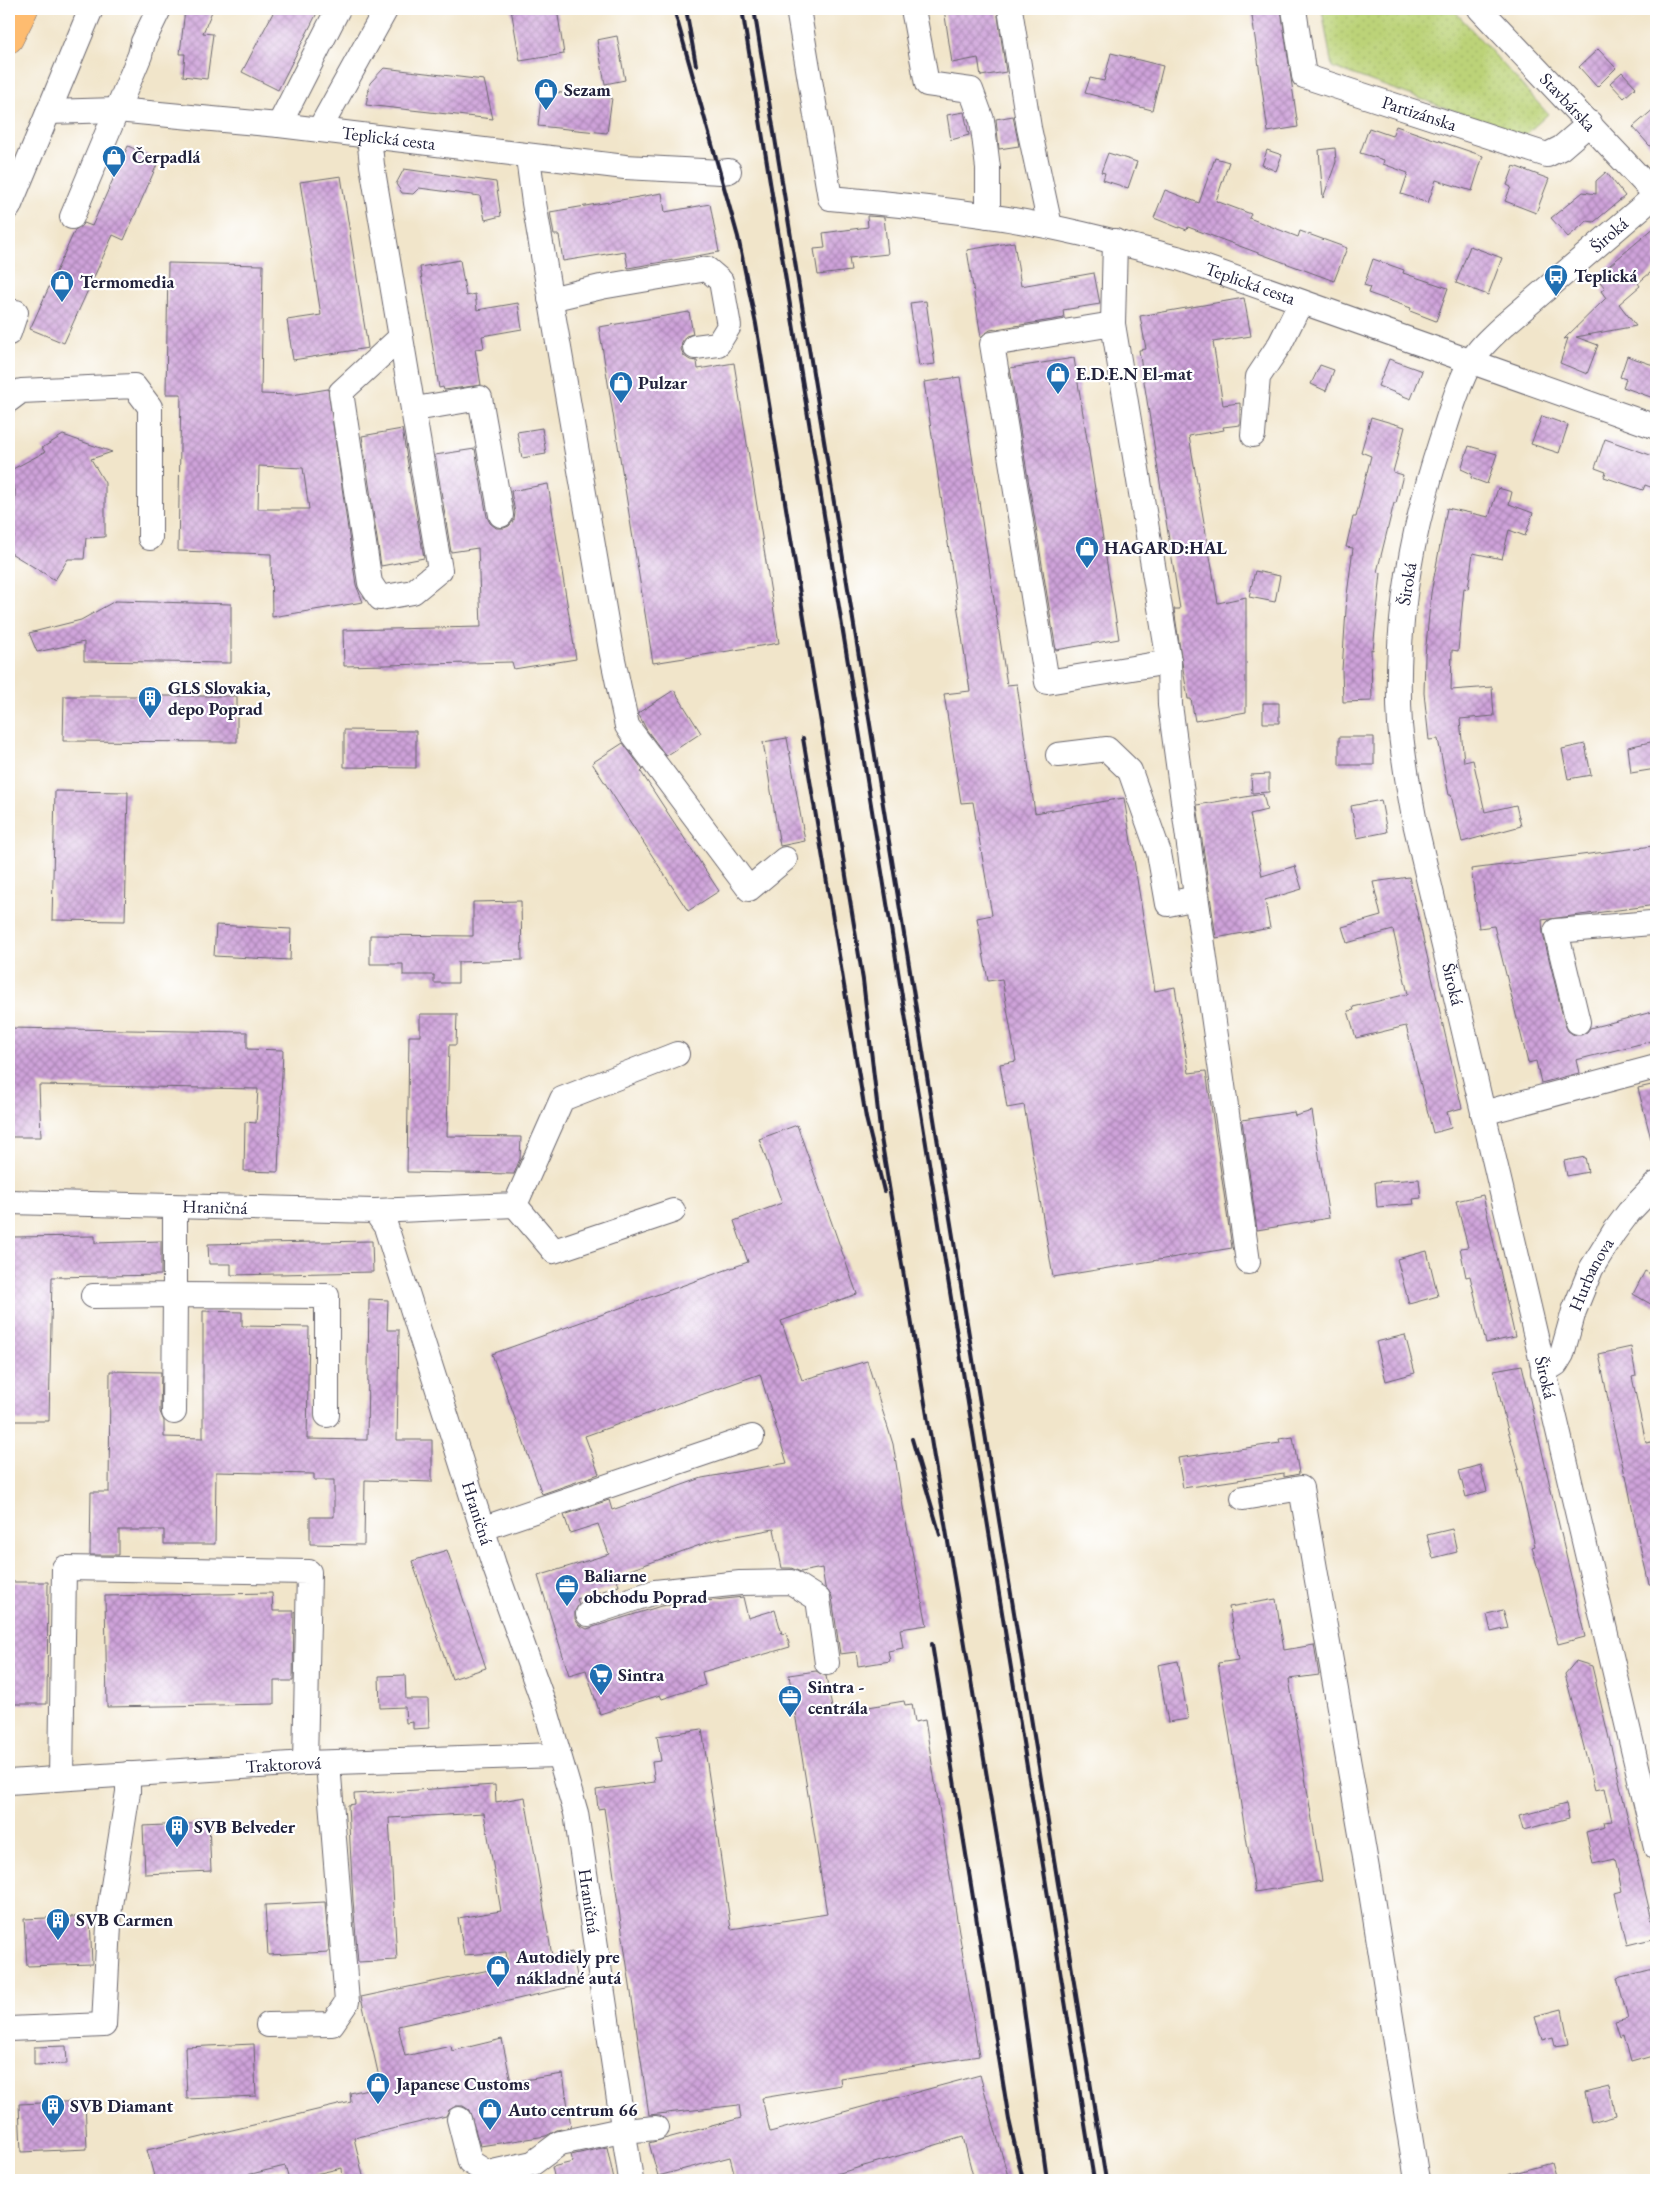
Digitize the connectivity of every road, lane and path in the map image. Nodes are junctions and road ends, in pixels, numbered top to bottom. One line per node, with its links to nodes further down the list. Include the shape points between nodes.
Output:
1 (24, 9): 11 (main road)
2 (91, 9): 13 (street)
3 (159, 9): 12 (street)
4 (338, 9): 15 (street)
5 (386, 9): 16 (street)
6 (798, 9): 22 (street, Teplická cesta, via 830,198)
7 (913, 9): 22 (street, via 927,84 972,90 982,120 988,168)
8 (1010, 9): 24 (street, via 1029,128)
9 (1294, 9): 14 (street, Partizánska, via 1304,76 1547,155)
10 (1480, 9): 14 (street, Stavbárska)
11 (9, 39)
12 (117, 110): 13 (street, Teplická cesta); 15 (street, Teplická cesta); 23 (street)
13 (48, 112): 21 (street)
14 (1590, 123): 20 (street, Stavbárska)
15 (279, 125): 16 (street, Teplická cesta)
16 (319, 130): 17 (street, Teplická cesta)
17 (369, 136): 18 (street, Teplická cesta); 29 (street)
18 (528, 157): 19 (street, Teplická cesta, via 625,167); 26 (street)
19 (730, 171)
20 (1656, 195): 31 (street, Široká, via 1503,326)
21 (9, 207)
22 (988, 216): 24 (street, Teplická cesta)
23 (72, 217)
24 (1050, 226): 25 (street, Teplická cesta)
25 (1115, 241): 27 (street, Teplická cesta, via 1181,259); 28 (street)
26 (550, 299): 30 (street, via 707,269 721,281 728,326 718,344); 40 (street, via 610,650 627,726 748,888)
27 (1301, 302): 31 (street, Teplická cesta); 35 (street, via 1280,344 1258,377)
28 (1113, 324): 38 (street); 38 (street, via 992,344 1047,682)
29 (401, 337): 33 (street); 33 (street, via 341,392 370,583 380,598 414,592 440,570)
30 (695, 347)
31 (1470, 363): 34 (street, Teplická cesta); 46 (street, Široká, via 1422,506 1403,610 1399,666 1400,725 1415,823)
32 (9, 400): 37 (street, via 21,391 134,386 150,407)
33 (415, 409): 36 (street, via 480,398)
34 (1656, 427)
35 (1253, 435)
36 (501, 515)
37 (150, 538)
38 (1169, 662): 41 (street, via 1170,705)
39 (1058, 755): 41 (street, via 1108,749 1130,772 1159,854 1168,904)
40 (785, 860)
41 (1196, 898): 53 (street)
42 (1656, 926): 43 (street, via 1651,923 1556,931)
43 (1578, 1022)
44 (677, 1054): 49 (street, via 562,1099)
45 (1656, 1067): 46 (street)
46 (1483, 1113): 56 (street, Široká)
47 (1656, 1184): 56 (street, Hurbanova, via 1614,1232 1591,1269 1574,1311 1562,1354 1556,1364)
48 (9, 1202): 50 (street, Hraničná)
49 (515, 1206): 51 (street); 52 (street, via 554,1251)
50 (175, 1207): 51 (street, Hraničná); 55 (street)
51 (375, 1211): 61 (street, Hraničná, via 386,1227)
52 (673, 1211)
53 (1248, 1262)
54 (93, 1296): 55 (street)
55 (174, 1296): 57 (street); 58 (street, via 327,1296)
56 (1543, 1372): 70 (street, Široká)
57 (174, 1412)
58 (327, 1415)
59 (752, 1437): 61 (street)
60 (1243, 1498): 77 (street, via 1301,1488)
61 (484, 1528): 64 (street, Hraničná, via 545,1707)
62 (588, 1614): 63 (street, via 655,1592 740,1582 791,1582 818,1599)
63 (827, 1663)
64 (558, 1755): 65 (street, Traktorová); 75 (street, Hraničná, via 576,1813)
65 (328, 1762): 66 (street, Traktorová); 71 (street, via 347,2002 332,2024)
66 (305, 1763): 67 (street, Traktorová); 68 (street, via 309,1572 64,1568)
67 (128, 1774): 68 (street, Traktorová); 72 (street, via 110,1905 104,2025)
68 (61, 1778): 69 (street, Traktorová)
69 (9, 1782)
70 (1656, 1847)
71 (268, 2025)
72 (9, 2029)
73 (460, 2119): 75 (street, via 470,2162 488,2173 533,2163 560,2143)
74 (656, 2128): 75 (street)
75 (623, 2131): 76 (street, Hraničná)
76 (630, 2180)
77 (1417, 2180)

